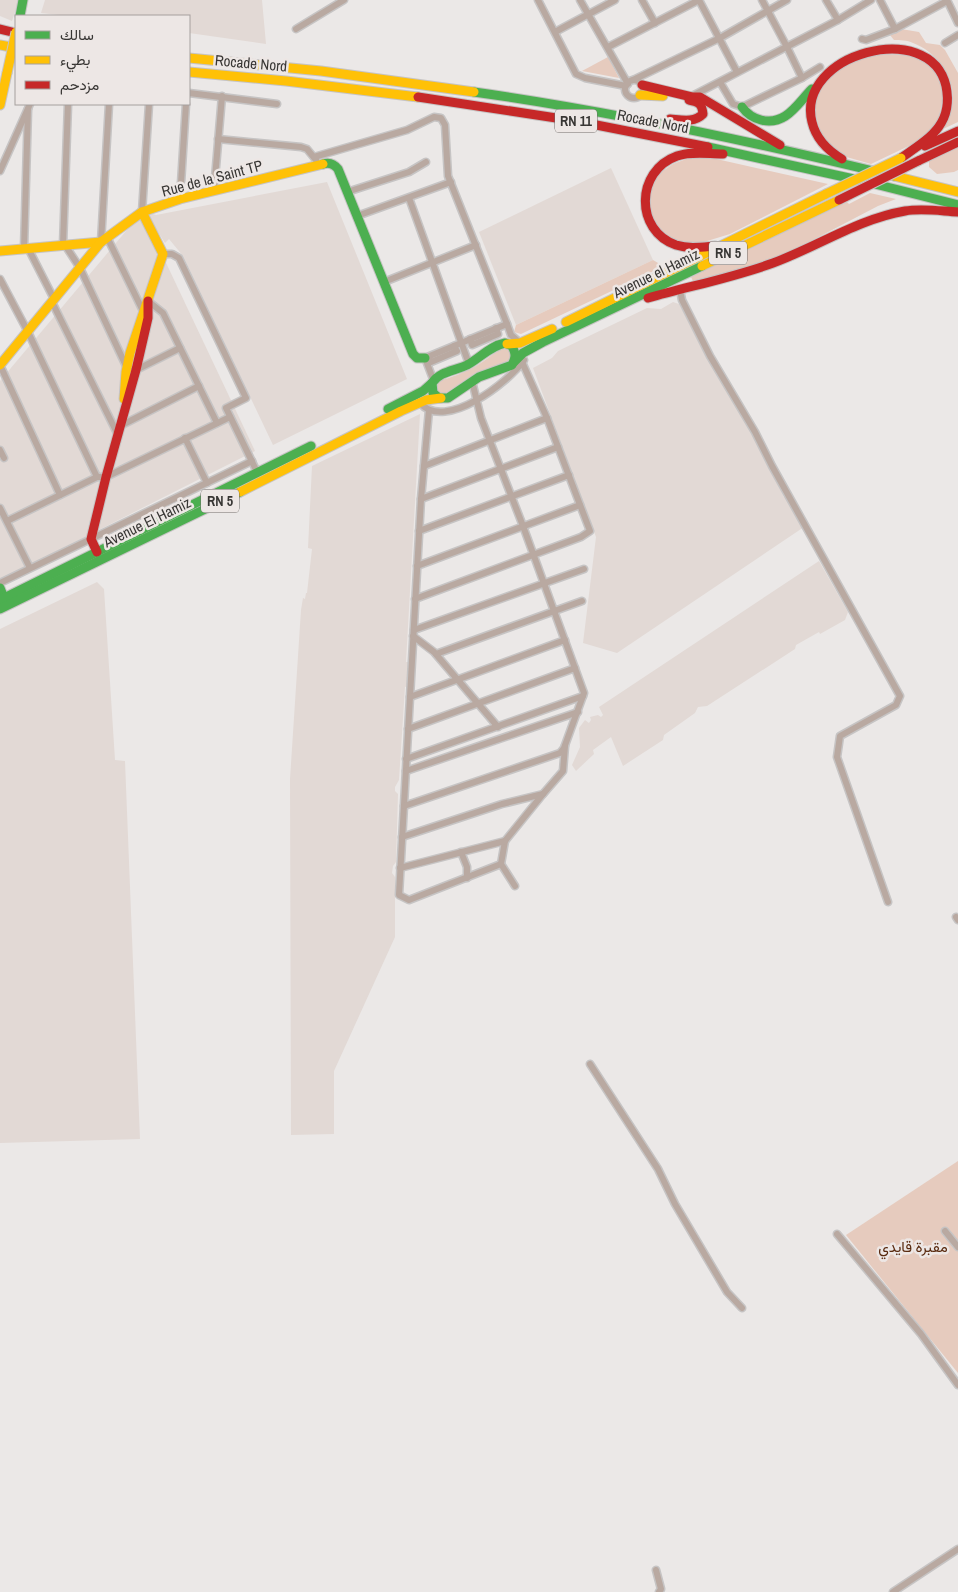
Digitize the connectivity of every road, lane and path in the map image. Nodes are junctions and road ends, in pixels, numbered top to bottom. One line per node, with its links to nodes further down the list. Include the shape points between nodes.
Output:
1 (344, 0): 20 (street)
2 (538, 0): 21 (street)
3 (580, 0): 14 (street)
4 (615, 0): 12 (street)
5 (642, 0): 16 (street)
6 (762, 0): 13 (street)
7 (787, 0): 13 (street)
8 (826, 0): 15 (street)
9 (872, 0): 15 (street)
10 (880, 0): 18 (street)
11 (947, 1): 17 (street); 18 (street)
12 (604, 2): 14 (street)
13 (768, 11): 25 (street); 29 (street)
14 (588, 15): 21 (street); 31 (street)
15 (838, 20): 29 (street)
16 (655, 23): 25 (street, via 698,0); 31 (street)
17 (958, 23)
18 (895, 28): 26 (street, via 866,40)
19 (0, 29): 22 (main road)
20 (296, 29)
21 (555, 32): 39 (street, via 576,74)
22 (15, 33)
23 (958, 35): 27 (street)
24 (15, 37): 45 (main road, bridge)
25 (720, 38): 35 (street); 39 (street)
26 (862, 38)
27 (945, 43)
28 (0, 45): 30 (main road)
29 (788, 47): 35 (street); 36 (street)
30 (15, 48)
31 (608, 48): 39 (street)
32 (190, 58): 52 (main road, Rocade Nord / RN 11, via 331,72)
33 (820, 67): 36 (street)
34 (190, 72): 57 (main road, Rocade Nord / RN 11, via 284,80 526,112)
35 (737, 72): 37 (street)
36 (802, 78): 51 (street)
37 (720, 82): 43 (street); 51 (street, via 733,104)
38 (818, 83): 51 (main road, via 790,114 778,120 765,122 749,116); 58 (main road, via 835,67 865,53 898,48 927,58 938,68 947,85 949,102 945,118 931,137); 61 (main road, via 811,97 811,123 832,154)
39 (632, 84): 41 (street, via 643,90); 41 (street, via 626,91 630,96); 43 (main road)
40 (190, 93): 42 (street)
41 (640, 95): 52 (main road, via 696,101 703,108 702,116 695,120)
42 (222, 96): 44 (street); 54 (street)
43 (692, 97): 56 (main road, via 707,100)
44 (277, 104)
45 (0, 105)
46 (68, 105): 75 (street)
47 (109, 105): 73 (street)
48 (149, 105): 70 (street)
49 (186, 105): 68 (street)
50 (29, 106): 62 (street); 77 (street)
51 (742, 107)
52 (646, 120): 56 (main road, Rocade Nord / RN 11)
53 (958, 131): 58 (main road, RN 5)
54 (218, 139): 59 (street, via 301,147); 64 (street)
55 (958, 142): 87 (main road, Avenue el Hamiz / RN 5, bridge)
56 (785, 149): 61 (main road, Rocade Nord / RN 11)
57 (758, 156): 69 (main road, Rocade Nord / RN 11); 74 (main road, via 701,153 671,158 654,172 646,187 644,209 651,226 661,236 674,244 697,248)
58 (901, 158): 74 (main road, RN 5, bridge)
59 (317, 161): 63 (street, via 434,117 440,118 445,125); 64 (main road, Rue de la Saint TP); 65 (main road, Rue de la Saint TP, via 332,164 338,169)
60 (426, 162): 65 (street, via 409,172)
61 (854, 165): 66 (main road, Rocade Nord / RN 11)
62 (0, 171)
63 (451, 182): 67 (street); 76 (street)
64 (214, 190): 68 (main road, Rue de la Saint TP)
65 (347, 192): 72 (main road)
66 (958, 192)
67 (409, 198): 72 (street); 80 (street)
68 (180, 199): 70 (main road, Rue de la Saint TP)
69 (958, 205)
70 (142, 212): 73 (main road, Rue de la Saint TP); 79 (main road)
71 (958, 212): 84 (main road, via 907,211 891,214 774,263)
72 (357, 216): 83 (main road)
73 (104, 240): 75 (main road); 81 (main road, Rue de la Saint TP); 88 (street)
74 (724, 244): 92 (main road, RN 5, via 635,290)
75 (64, 245): 77 (main road); 81 (street)
76 (476, 245): 80 (street); 89 (street)
77 (26, 248): 78 (main road); 85 (street)
78 (0, 251)
79 (163, 254): 86 (main road); 107 (street, via 179,258 246,398 226,408)
80 (432, 263): 83 (street); 91 (street)
81 (80, 268): 85 (main road, Rue de la Saint TP); 99 (street)
82 (0, 279): 90 (street)
83 (384, 282): 95 (main road, via 413,354 417,358)
84 (680, 290): 87 (main road); 169 (street, via 710,356 900,696 896,704 840,736 837,757)
85 (53, 301): 90 (main road, Rue de la Saint TP); 110 (street)
86 (148, 301): 88 (main road); 94 (street, via 163,313); 99 (main road, via 148,318)
87 (617, 307): 96 (main road, Avenue el Hamiz / RN 5, via 542,342)
88 (143, 311): 99 (main road)
89 (507, 324): 91 (street); 92 (street)
90 (28, 332): 98 (main road, Rue de la Saint TP); 121 (street)
91 (462, 342): 95 (street); 97 (street)
92 (520, 343): 93 (main road, RN 5)
93 (507, 344): 96 (main road, via 514,350); 97 (main road, via 498,344)
94 (180, 348): 99 (street); 102 (street)
95 (426, 358): 100 (street)
96 (518, 362): 101 (main road, Avenue el Hamiz); 104 (street, via 502,384); 108 (street)
97 (469, 364): 100 (main road, via 438,375)
98 (0, 365): 124 (street)
99 (132, 369): 110 (main road)
100 (433, 381): 103 (main road, via 433,393); 119 (main road, RN 5, via 417,394)
101 (472, 381): 103 (main road, Avenue El Hamiz, via 450,397); 104 (street)
102 (199, 386): 109 (street); 110 (street)
103 (442, 398): 105 (main road, Avenue El Hamiz / RN 5)
104 (476, 399): 106 (street, via 450,411); 112 (street)
105 (420, 403): 106 (street); 144 (main road, Avenue El Hamiz / RN 5)
106 (429, 410): 117 (street)
107 (230, 416): 109 (street); 116 (street)
108 (547, 418): 112 (street); 113 (street)
109 (217, 423): 111 (street)
110 (119, 431): 122 (main road)
111 (185, 438): 122 (street); 123 (street)
112 (489, 440): 117 (street); 118 (street)
113 (558, 447): 118 (street); 120 (street)
114 (0, 450): 115 (street)
115 (4, 458)
116 (252, 462): 119 (street); 123 (street)
117 (424, 466): 126 (street)
118 (501, 468): 125 (street); 126 (street)
119 (258, 472): 133 (main road, RN 5)
120 (569, 475): 125 (street); 127 (street)
121 (97, 477): 122 (street); 124 (street)
122 (106, 477): 132 (main road)
123 (207, 483): 132 (street)
124 (60, 495): 129 (street)
125 (512, 496): 130 (street); 131 (street)
126 (421, 499): 131 (street)
127 (580, 505): 130 (street); 134 (street, via 590,531)
128 (0, 508): 129 (street)
129 (7, 522): 136 (street)
130 (523, 526): 134 (street); 135 (street)
131 (419, 532): 135 (street)
132 (91, 539): 133 (main road); 136 (street)
133 (97, 552): 141 (main road, RN 5)
134 (534, 554): 139 (street); 142 (street)
135 (417, 566): 142 (street)
136 (30, 568): 138 (street)
137 (584, 569): 139 (street)
138 (0, 582)
139 (544, 583): 145 (street); 146 (street)
140 (0, 588): 141 (main road)
141 (2, 599)
142 (415, 599): 146 (street)
143 (582, 601): 145 (street)
144 (0, 609)
145 (554, 611): 147 (street); 148 (street)
146 (413, 633): 148 (street); 151 (street)
147 (565, 640): 149 (street); 150 (street)
148 (436, 654): 150 (street)
149 (575, 668): 152 (street); 153 (street)
150 (457, 679): 151 (street); 153 (street)
151 (410, 696): 156 (street)
152 (584, 696): 154 (street); 155 (street)
153 (478, 704): 155 (street); 156 (street)
154 (578, 712): 157 (street); 159 (street)
155 (498, 727): 158 (street)
156 (408, 729): 158 (street)
157 (565, 745): 160 (street, via 563,771); 161 (street, via 560,753 546,759)
158 (406, 759): 159 (street)
159 (406, 771): 161 (street)
160 (543, 794): 162 (street); 163 (street)
161 (404, 806): 162 (street)
162 (402, 837): 166 (street)
163 (505, 841): 164 (street); 165 (street)
164 (461, 852): 166 (street); 167 (street)
165 (501, 864): 167 (street); 168 (street)
166 (400, 868): 167 (street, via 399,895 409,900)
167 (467, 878)
168 (515, 886)
169 (888, 902)
170 (590, 1064): 174 (street, via 658,1169 727,1292)
171 (945, 1231): 173 (street)
172 (837, 1234): 175 (street, via 921,1334)
173 (958, 1248)
174 (742, 1308)
175 (958, 1384)
176 (958, 1549): 179 (street)
177 (656, 1570): 178 (street, via 661,1589)
178 (658, 1592)
179 (893, 1592)

